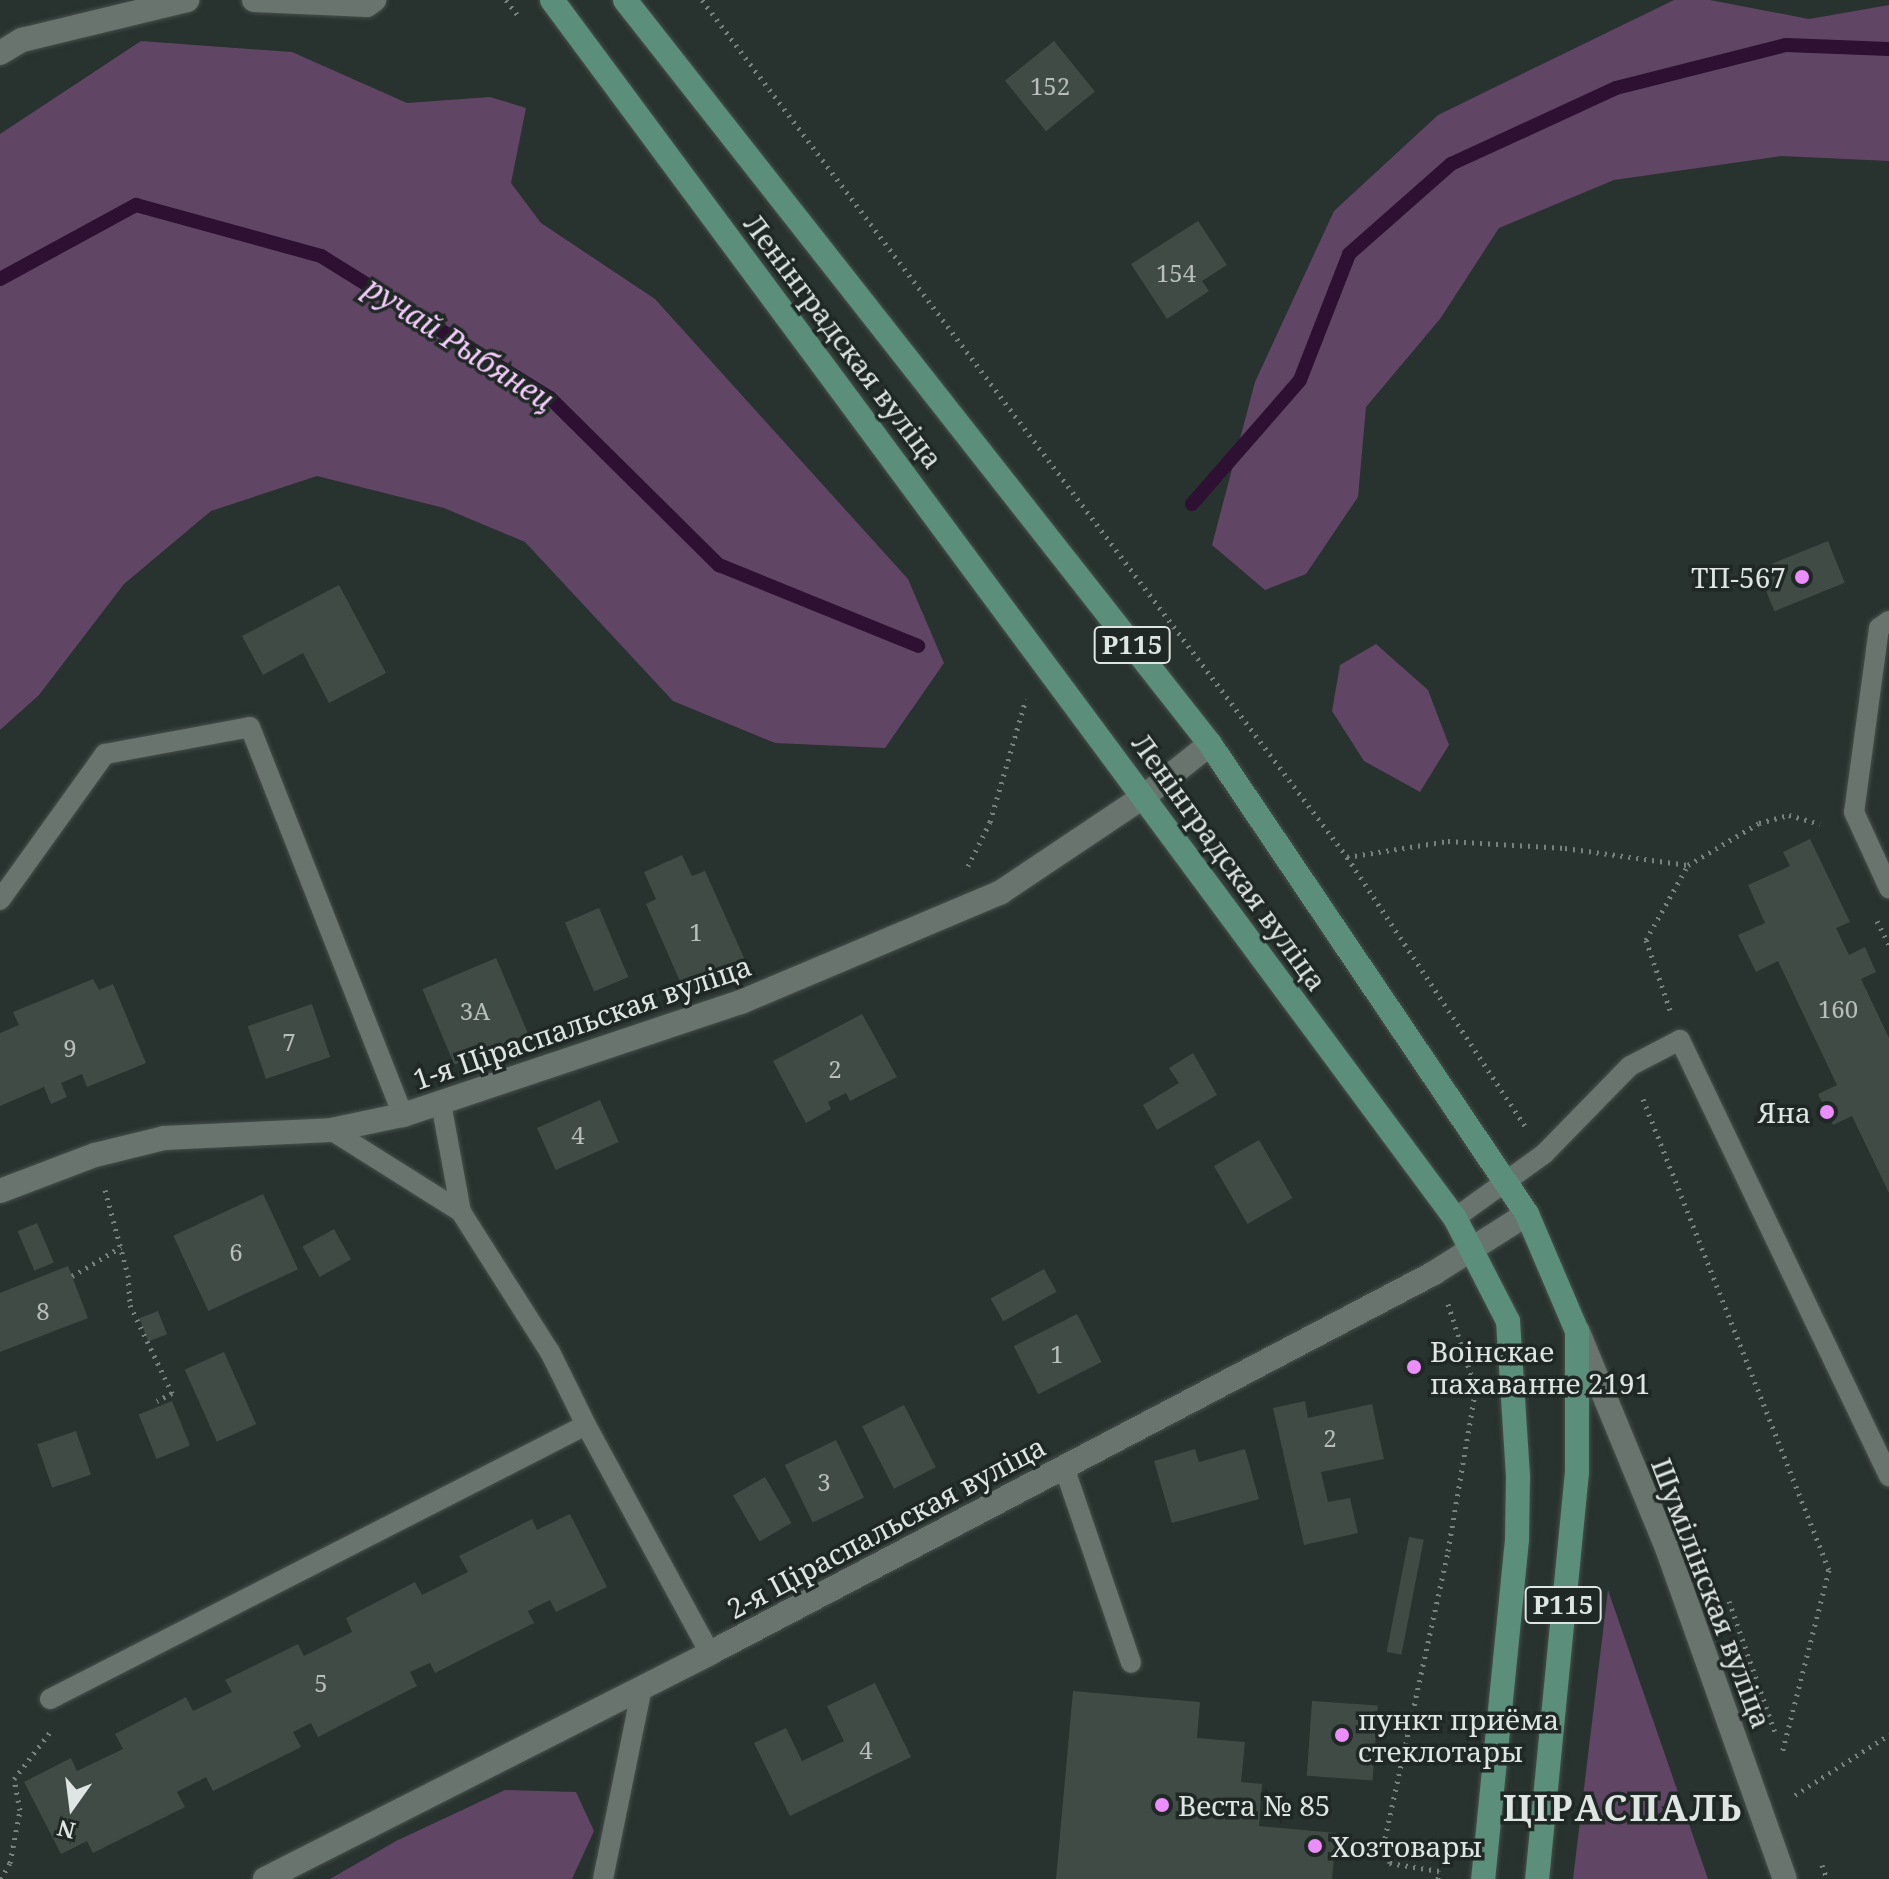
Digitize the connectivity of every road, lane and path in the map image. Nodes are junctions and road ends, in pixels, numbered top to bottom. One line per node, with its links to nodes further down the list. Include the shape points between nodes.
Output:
1 (187, 0): 8 (street, via 22,40)
2 (254, 0): 3 (street, via 367,5)
3 (374, 0)
4 (506, 0): 7 (path)
5 (552, 0): 14 (main road, Ленінградская вуліца / Р115)
6 (625, 0): 13 (main road, Ленінградская вуліца / Р115)
7 (525, 25)
8 (0, 53)
9 (1889, 621): 18 (lane, via 1879,628 1854,812)
10 (1017, 685): 11 (path)
11 (1027, 698): 12 (path); 20 (path, via 990,822)
12 (1035, 709)
13 (1210, 744): 14 (street, 1-я Ціраспальская вуліца); 29 (main road, Ленінградская вуліца / Р115)
14 (1146, 795): 20 (street, 1-я Ціраспальская вуліца, via 1001,892); 33 (main road, Ленінградская вуліца / Р115)
15 (1827, 829): 17 (path, via 1789,815 1759,823)
16 (1347, 857): 17 (path, via 1448,841 1565,848)
17 (1688, 865): 23 (path, via 1646,940)
18 (1889, 888)
19 (0, 900): 26 (lane, via 105,754 250,727)
20 (942, 917): 25 (street, 1-я Ціраспальская вуліца, via 741,1002)
21 (1876, 918): 22 (path)
22 (1889, 945)
23 (1680, 1040): 24 (lane); 42 (lane)
24 (1630, 1066): 29 (lane, via 1544,1154); 48 (path, via 1829,1570)
25 (441, 1103): 26 (street, 1-я Ціраспальская вуліца); 31 (lane)
26 (403, 1115): 27 (street, 1-я Ціраспальская вуліца)
27 (331, 1130): 28 (street, 1-я Ціраспальская вуліца, via 164,1138); 31 (lane)
28 (95, 1155): 30 (street, 1-я Ціраспальская вуліца); 34 (path)
29 (1509, 1181): 32 (main road, Ленінградская вуліца / Р115); 33 (lane)
30 (0, 1191)
31 (461, 1212): 40 (lane, via 550,1352)
32 (1527, 1214): 35 (street, 2-я Ціраспальская вуліца); 38 (main road, Ленінградская вуліца / Р115)
33 (1455, 1218): 35 (main road, Ленінградская вуліца / Р115)
34 (121, 1247): 37 (path); 39 (path, via 130,1305 172,1393)
35 (1473, 1249): 36 (street, 2-я Ціраспальская вуліца); 54 (main road, Ленінградская вуліца / Р115, via 1508,1321 1518,1477)
36 (1434, 1273): 41 (street, 2-я Ціраспальская вуліца); 53 (path, via 1463,1337 1475,1392 1448,1551 1385,1838 1390,1863 1439,1871)
37 (72, 1276)
38 (1577, 1331): 55 (main road, Ленінградская вуліца / Р115, via 1577,1472); 56 (street, Шумілінская вуліца, via 1667,1548)
39 (157, 1401)
40 (586, 1425): 43 (lane); 46 (lane)
41 (1064, 1467): 43 (street, 2-я Ціраспальская вуліца); 44 (lane)
42 (1889, 1476)
43 (710, 1653): 45 (street, 2-я Ціраспальская вуліца)
44 (1131, 1663)
45 (642, 1688): 51 (street, 2-я Ціраспальская вуліца); 52 (lane)
46 (50, 1699): 50 (path, via 52,1729 14,1779 20,1810 10,1863)
47 (1889, 1735): 49 (path)
48 (1782, 1753)
49 (1795, 1795)
50 (1, 1879)
51 (265, 1879)
52 (603, 1879)
53 (1438, 1879)
54 (1483, 1879)
55 (1537, 1879)
56 (1785, 1879)

